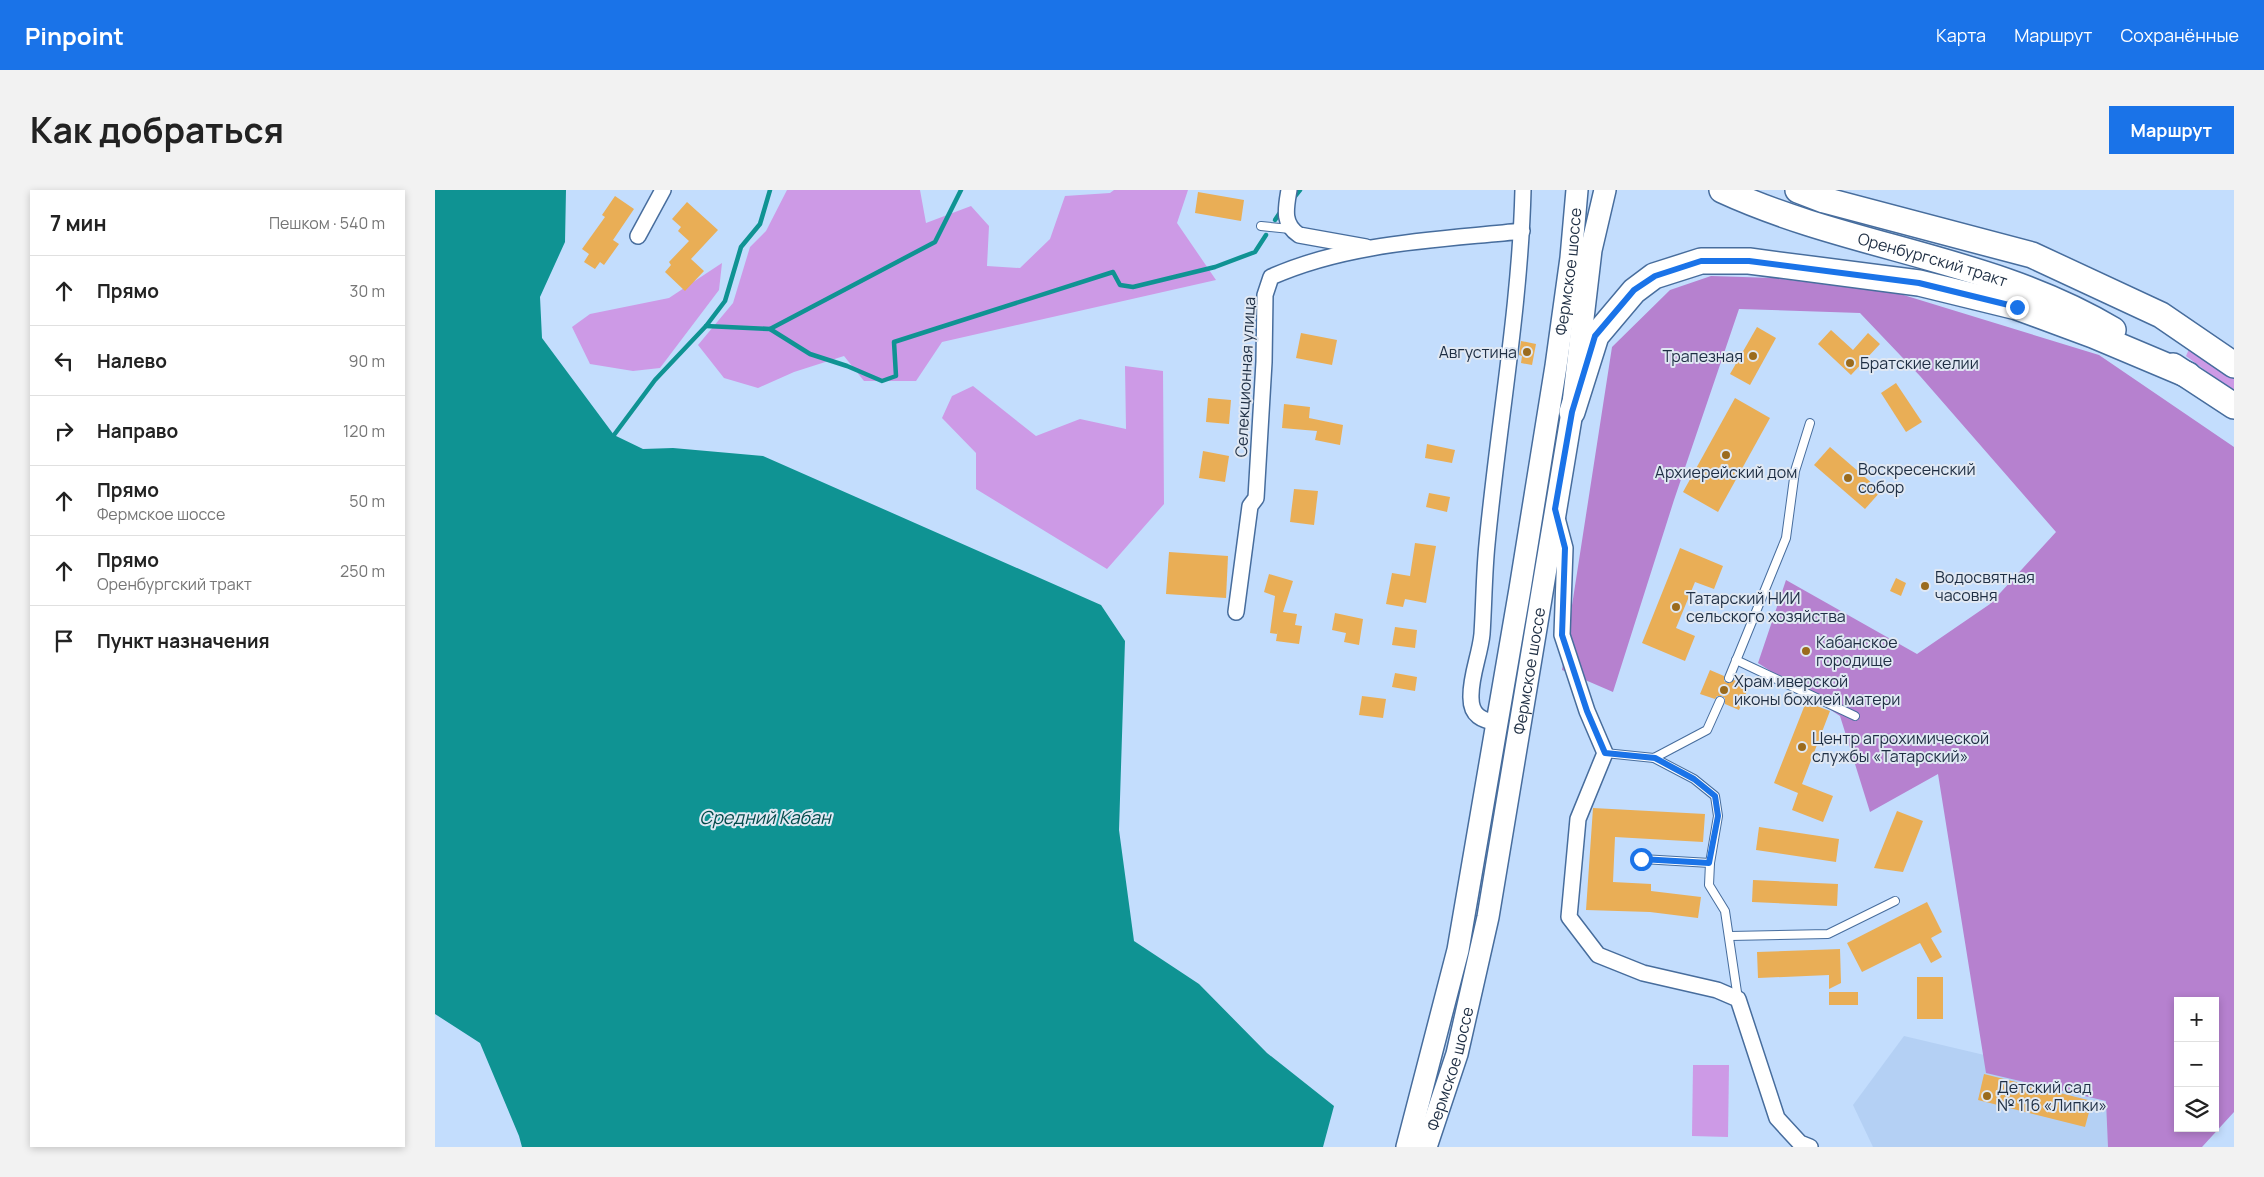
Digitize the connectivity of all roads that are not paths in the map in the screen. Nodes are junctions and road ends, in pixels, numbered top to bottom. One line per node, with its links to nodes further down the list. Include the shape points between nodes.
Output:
1 (663, 190): 11 (street)
2 (1289, 190): 9 (street, via 1286,221)
3 (1523, 190): 10 (street)
4 (1577, 190): 24 (main road, Фермское шоссе, via 1556,366)
5 (1605, 190): 16 (main road, Фермское шоссе, via 1591,250)
6 (1722, 190): 14 (main road, Оренбургский тракт, via 1826,230 2003,278 2080,310)
7 (1798, 190): 13 (main road, Оренбургский тракт, via 2031,255 2161,315)
8 (1261, 226): 9 (lane)
9 (1290, 229): 12 (street, via 1299,235)
10 (1522, 230): 12 (street); 24 (street, via 1487,544 1482,637 1471,698 1475,712 1482,720)
11 (638, 236)
12 (1370, 247): 19 (street, Селекционная улица, via 1271,277 1265,295 1256,498 1250,506)
13 (2234, 365)
14 (2188, 375): 15 (main road, Оренбургский тракт); 16 (main road, Оренбургский тракт, via 2093,334 2017,307 1919,283 1749,261 1701,261 1655,276 1634,290 1595,336)
15 (2234, 406)
16 (1572, 412): 18 (main road, Фермское шоссе)
17 (1810, 422): 20 (lane, via 1795,471 1786,538)
18 (1555, 509): 25 (street, via 1565,548 1562,635 1587,711); 33 (main road, Фермское шоссе, via 1488,917 1457,1054)
19 (1236, 612)
20 (1737, 660): 21 (lane); 23 (lane)
21 (1729, 678)
22 (1720, 701): 26 (lane, via 1707,730)
23 (1855, 716)
24 (1497, 723): 32 (main road, Фермское шоссе, via 1458,950)
25 (1605, 753): 26 (lane); 31 (street, via 1578,819 1569,917 1598,955 1643,973 1717,990)
26 (1655, 758): 28 (lane, via 1694,779 1715,796 1718,816)
27 (1641, 859): 28 (lane)
28 (1709, 863): 30 (lane, via 1709,885 1725,911)
29 (1895, 901): 30 (lane, via 1828,934)
30 (1730, 936): 31 (lane)
31 (1738, 999): 34 (street, via 1777,1118 1800,1143)
32 (1407, 1147)
33 (1427, 1147)
34 (1810, 1147)

